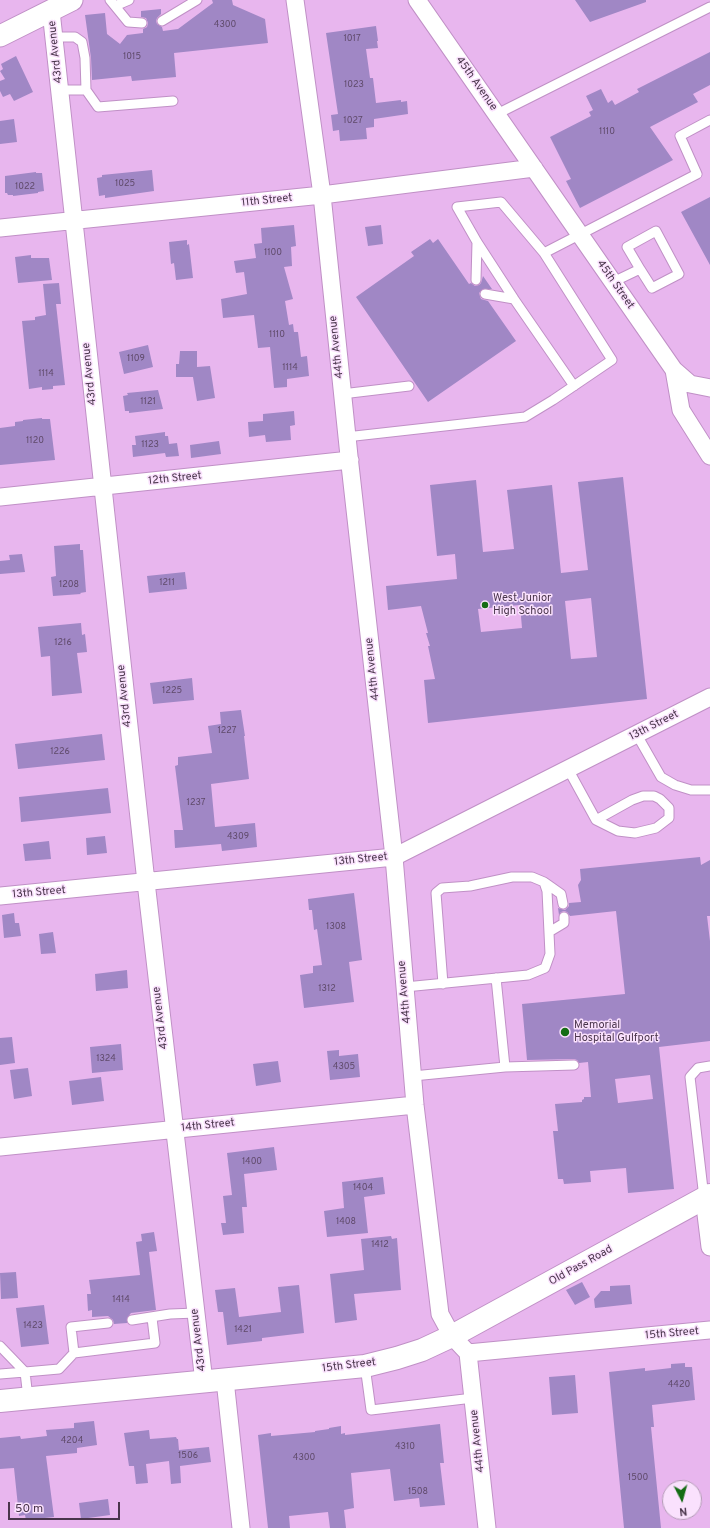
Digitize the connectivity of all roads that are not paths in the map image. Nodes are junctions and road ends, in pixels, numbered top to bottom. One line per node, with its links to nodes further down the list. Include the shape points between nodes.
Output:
1 (72, 0): 8 (street)
2 (128, 0): 6 (lane)
3 (197, 0): 9 (lane)
4 (295, 0): 19 (street, 44th Avenue)
5 (417, 0): 16 (street, 45th Avenue)
6 (113, 3): 10 (lane, via 128,22)
7 (710, 7): 16 (lane)
8 (51, 11): 11 (street); 12 (street, 43rd Avenue)
9 (162, 21)
10 (142, 23)
11 (0, 36)
12 (54, 36): 13 (street, 43rd Avenue); 14 (lane, via 75,37 82,42)
13 (60, 90): 14 (lane); 20 (street, 43rd Avenue)
14 (86, 90): 15 (lane, via 98,107)
15 (173, 101)
16 (496, 114): 18 (street, 45th Avenue)
17 (710, 120): 22 (lane, via 680,136 697,174)
18 (534, 168): 19 (street, 11th Street); 22 (street, 45th Street)
19 (322, 195): 20 (street, 11th Street); 34 (street, 44th Avenue)
20 (74, 220): 21 (street, 11th Street); 38 (street, 43rd Avenue)
21 (0, 228)
22 (579, 234): 24 (lane); 27 (street, 45th Street)
23 (477, 242): 24 (lane, via 457,207 501,202); 26 (lane); 29 (lane)
24 (544, 253): 32 (lane, via 612,360)
25 (640, 269): 25 (lane, via 652,288 679,274 656,231 627,247); 27 (lane)
26 (476, 280)
27 (613, 282): 30 (street, 45th Street)
28 (485, 294): 29 (lane)
29 (514, 299): 32 (lane)
30 (674, 370): 33 (street, 45th Street, via 690,384); 36 (street, via 682,410)
31 (409, 386): 34 (lane)
32 (574, 386): 35 (lane, via 525,417)
33 (709, 388)
34 (342, 394): 35 (street, 44th Avenue)
35 (346, 437): 37 (street, 44th Avenue)
36 (710, 456)
37 (350, 460): 38 (street, 12th Street); 45 (street, 44th Avenue)
38 (102, 486): 39 (street, 12th Street); 46 (street, 43rd Avenue)
39 (0, 498)
40 (710, 697): 41 (street, 13th Street)
41 (637, 735): 42 (street, 13th Street); 43 (lane, via 662,777 691,790)
42 (568, 770): 44 (lane); 45 (street, 13th Street)
43 (710, 790)
44 (596, 820): 44 (lane, via 618,831 635,833 656,828 669,818 669,808 654,796 643,796)
45 (394, 857): 46 (street, 13th Street); 54 (street, 44th Avenue)
46 (146, 882): 48 (street, 13th Street); 60 (street, 43rd Avenue)
47 (544, 882): 49 (lane, via 561,894); 51 (lane, via 547,891); 53 (lane, via 532,877 512,877 470,886 442,888 436,893)
48 (0, 896)
49 (563, 904)
50 (564, 917): 51 (lane, via 564,923)
51 (549, 932): 52 (lane, via 550,954 544,968 528,975)
52 (496, 978): 53 (lane); 57 (lane)
53 (443, 984): 54 (lane)
54 (405, 987): 58 (street, 44th Avenue)
55 (574, 1065): 57 (lane)
56 (710, 1066): 62 (lane, via 698,1068 690,1078)
57 (505, 1067): 58 (lane)
58 (413, 1076): 59 (street, 44th Avenue)
59 (415, 1105): 60 (street, 14th Street); 69 (street, 44th Avenue, via 440,1314)
60 (174, 1129): 61 (street, 14th Street); 64 (street, 43rd Avenue)
61 (0, 1147)
62 (707, 1197): 63 (street); 69 (main road, Old Pass Road)
63 (710, 1247)
64 (196, 1313): 65 (lane); 76 (street, 43rd Avenue)
65 (152, 1318): 66 (lane); 71 (lane, via 154,1343)
66 (132, 1320)
67 (108, 1323): 71 (lane, via 71,1327)
68 (710, 1330): 72 (street, 15th Street)
69 (452, 1336): 72 (street); 73 (main road, 15th Street, via 422,1350)
70 (0, 1346): 74 (lane)
71 (74, 1353): 74 (lane, via 59,1369)
72 (468, 1353): 78 (street, 44th Avenue)
73 (365, 1366): 76 (main road, 15th Street); 78 (lane, via 371,1410)
74 (25, 1372): 75 (lane); 77 (lane)
75 (0, 1374)
76 (214, 1381): 77 (main road, 15th Street); 80 (street, 43rd Avenue)
77 (28, 1398): 79 (main road, 15th Street)
78 (473, 1398): 81 (street, 44th Avenue)
79 (0, 1401)
80 (241, 1528)
81 (487, 1528)

